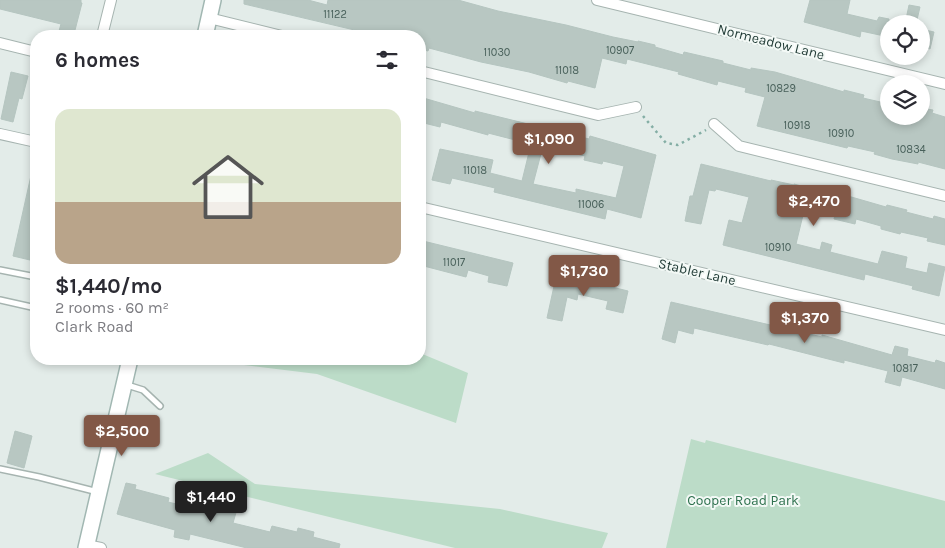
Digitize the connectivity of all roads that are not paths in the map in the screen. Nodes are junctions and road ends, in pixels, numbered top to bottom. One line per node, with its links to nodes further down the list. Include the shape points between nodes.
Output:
1 (111, 0): 5 (street)
2 (213, 0): 4 (street)
3 (597, 0): 11 (street, Normeadow Lane)
4 (209, 18): 6 (street); 7 (street)
5 (104, 30)
6 (206, 30)
7 (258, 30)
8 (0, 43): 9 (street)
9 (30, 50)
10 (426, 72): 12 (street, via 598,115)
11 (945, 84)
12 (636, 107)
13 (714, 124): 16 (street, via 739,146)
14 (0, 134): 15 (street)
15 (30, 141)
16 (945, 196)
17 (426, 208): 22 (street, Stabler Lane)
18 (0, 270): 19 (lane)
19 (30, 276)
20 (0, 300): 21 (lane)
21 (30, 307)
22 (945, 330)
23 (129, 365): 24 (street)
24 (124, 385): 25 (lane, via 143,390); 27 (street)
25 (160, 406)
26 (0, 469): 27 (lane)
27 (99, 492): 28 (street)
28 (91, 547)

